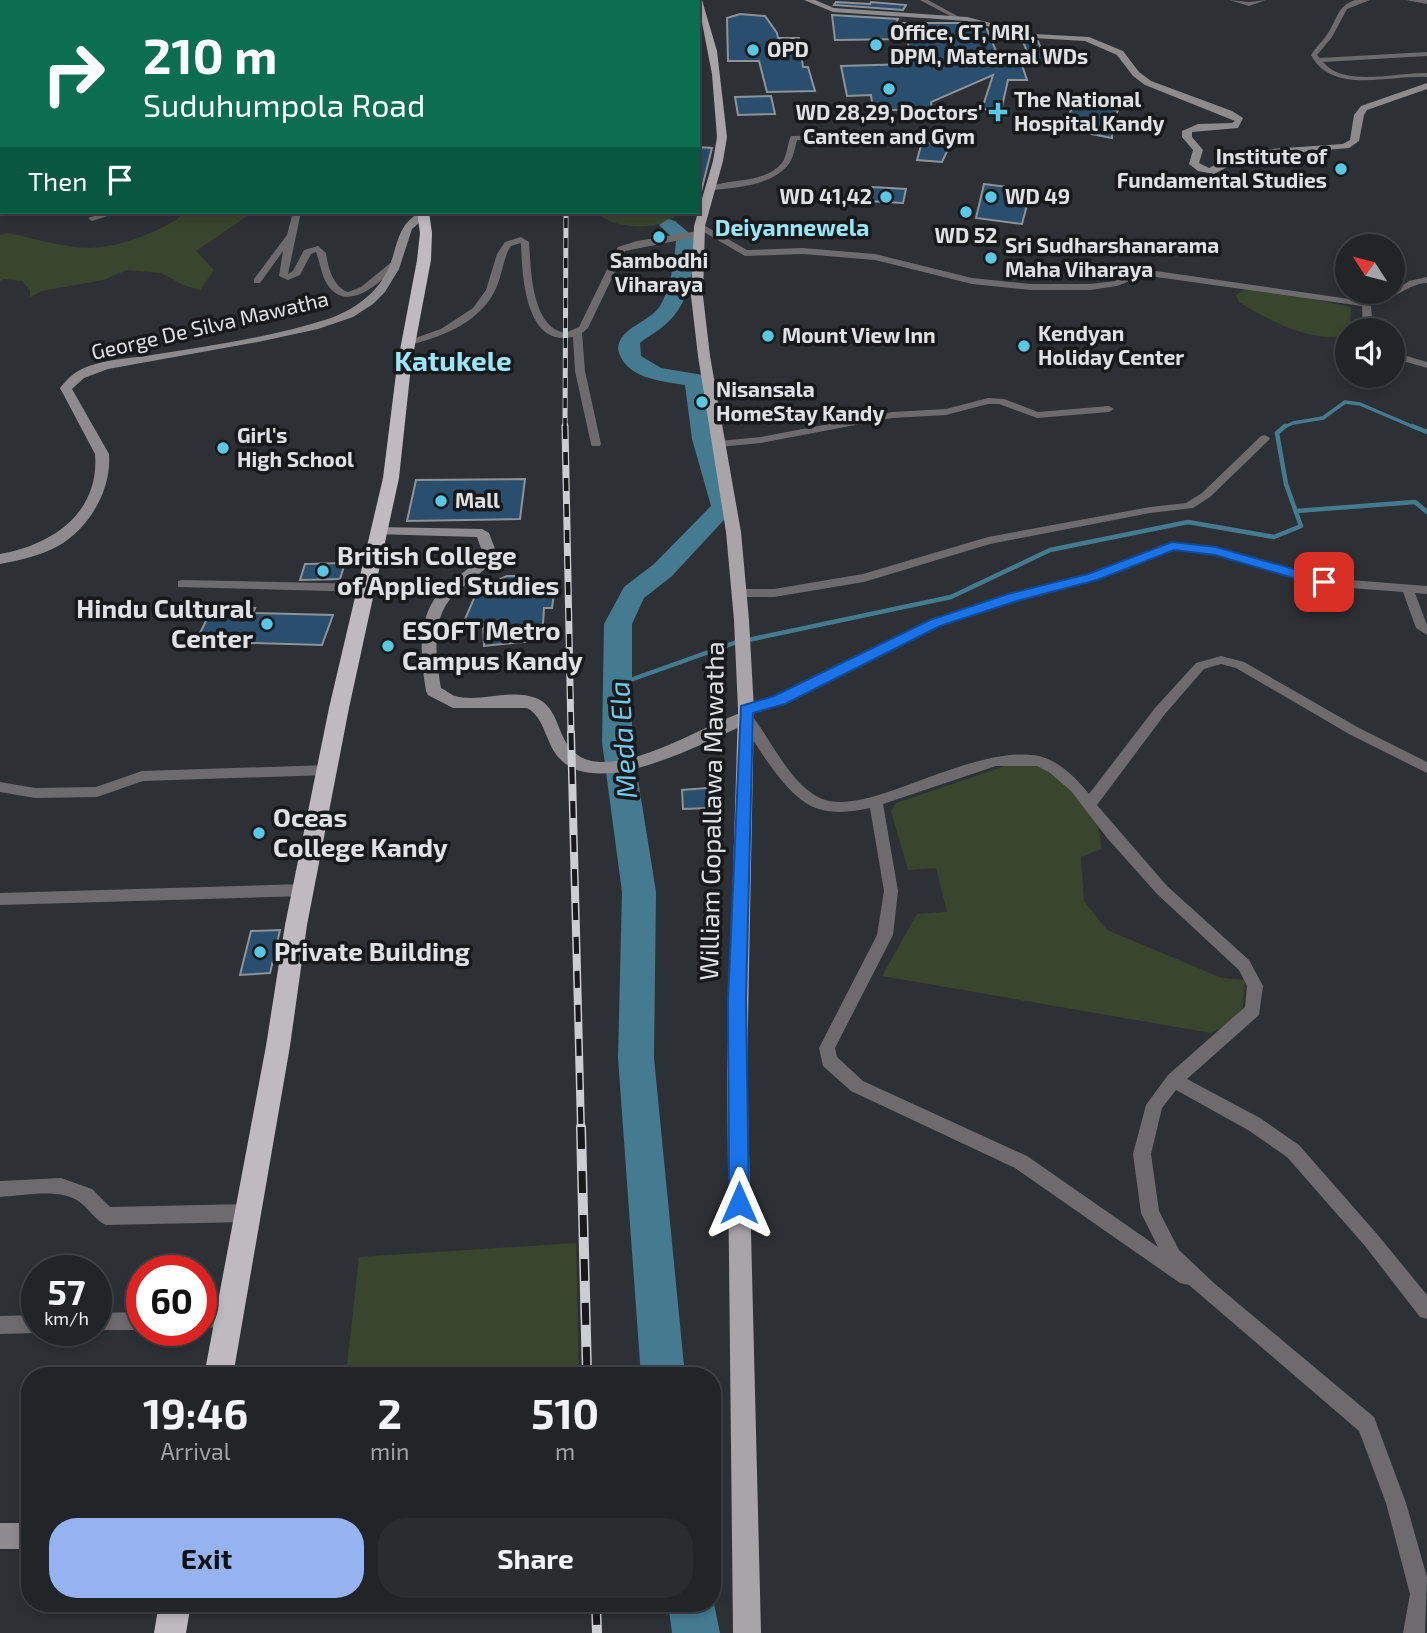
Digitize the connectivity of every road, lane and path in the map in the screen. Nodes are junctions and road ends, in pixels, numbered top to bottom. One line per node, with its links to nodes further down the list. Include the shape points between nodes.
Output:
1 (808, 0): 9 (street, via 833,10)
2 (923, 0): 9 (street)
3 (1232, 0): 4 (street, via 1249,4)
4 (1264, 0)
5 (1367, 0): 11 (street, via 1347,4 1340,12 1330,36 1314,55)
6 (1409, 0): 7 (street)
7 (1427, 2)
8 (700, 6): 15 (main road, William Gopallawa Mawatha, via 710,34 722,132)
9 (958, 19): 13 (street, via 1034,36 1094,42 1120,54 1148,83 1237,116 1240,120 1235,126 1187,131 1198,150 1194,164 1206,170 1220,170 1241,156 1346,146 1354,141 1364,108)
10 (1427, 54): 11 (street)
11 (1316, 60): 12 (street, via 1339,74 1366,80)
12 (1427, 75)
13 (1427, 86)
14 (873, 137): 15 (street, via 794,138 786,163 775,172)
15 (711, 188): 21 (main road, William Gopallawa Mawatha)
16 (108, 214): 19 (street)
17 (297, 214): 20 (street)
18 (423, 214): 22 (street, George De Silva Mawatha, via 404,230); 28 (highway, via 424,260)
19 (92, 218)
20 (294, 230): 22 (street, via 282,274 288,277 297,272 307,252 318,249 334,288 358,294); 24 (street)
21 (695, 232): 26 (street, via 745,253 803,251 875,257 972,281 1090,287 1149,273); 27 (street, via 621,249); 34 (main road, William Gopallawa Mawatha, via 700,314)
22 (396, 263): 36 (street, George De Silva Mawatha, via 381,291 367,304 324,323 80,375 66,388 69,402 91,430 103,456 99,485 87,513 57,541)
23 (1427, 280): 25 (street)
24 (257, 281)
25 (1405, 287)
26 (1335, 302)
27 (578, 334): 28 (street, via 549,332 538,321 521,240 505,247 483,302 438,335); 33 (street, via 580,371)
28 (409, 342): 35 (highway, via 391,478)
29 (1405, 359): 30 (street)
30 (1427, 365)
31 (1109, 409): 34 (street, via 1037,415 988,401 946,412 892,415)
32 (1265, 438): 41 (street, via 1189,506 988,541 864,578)
33 (596, 444)
34 (719, 444): 41 (main road, William Gopallawa Mawatha)
35 (379, 531): 38 (highway); 43 (street, via 482,533 490,554 485,564 439,601 431,633 427,660 434,691 453,702 530,702 543,709 561,749 572,761 602,768 635,764)
36 (0, 559)
37 (182, 584): 38 (street)
38 (365, 588): 45 (highway)
39 (1407, 588): 40 (street); 42 (street); 43 (street, via 1324,582 1216,551 1172,546 1092,577 935,623)
40 (1427, 590)
41 (740, 595): 43 (main road, William Gopallawa Mawatha)
42 (1427, 631)
43 (746, 714): 47 (street, via 787,775 814,801 846,806); 66 (main road, William Gopallawa Mawatha, via 737,1072)
44 (1427, 768): 48 (street, via 1240,665 1221,660 1200,666)
45 (329, 770): 46 (street, via 142,776 97,792 35,793); 49 (highway)
46 (0, 787)
47 (876, 801): 48 (street, via 996,761 1038,761 1054,768); 54 (street, via 891,891 885,935 827,1048 829,1061 857,1086 1021,1162)
48 (1090, 804): 51 (street, via 1162,890 1244,965 1255,986 1253,1010)
49 (304, 890): 50 (street); 53 (highway)
50 (0, 899)
51 (1174, 1080): 54 (street, via 1154,1105 1142,1154 1150,1213 1173,1256); 55 (street, via 1254,1124 1293,1152)
52 (0, 1189): 53 (street, via 61,1186 86,1195 106,1216)
53 (247, 1213): 57 (highway)
54 (1208, 1291): 63 (street, via 1367,1424)
55 (1427, 1310)
56 (217, 1318): 57 (street)
57 (228, 1318): 60 (highway)
58 (21, 1324): 59 (street)
59 (0, 1325)
60 (220, 1367)
61 (0, 1536): 62 (street)
62 (21, 1536)
63 (1424, 1592): 67 (street)
64 (174, 1612): 65 (highway)
65 (170, 1633)
66 (747, 1633)
67 (1414, 1633)

